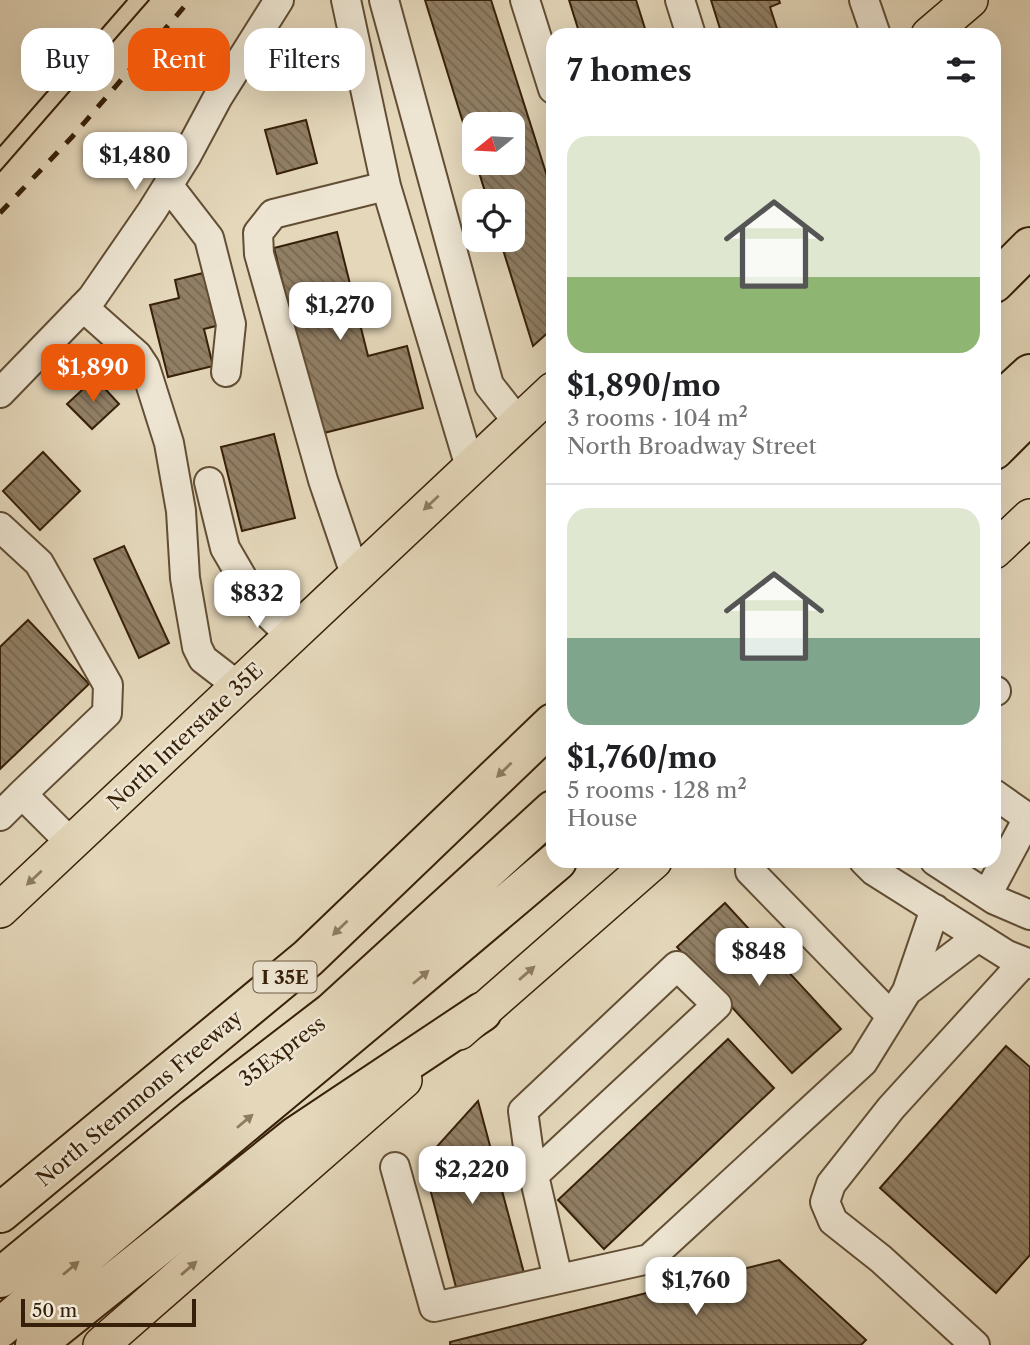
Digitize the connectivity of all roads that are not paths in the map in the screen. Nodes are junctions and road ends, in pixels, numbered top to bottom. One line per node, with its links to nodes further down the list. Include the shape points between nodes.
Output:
1 (279, 0): 12 (street)
2 (346, 0): 13 (street)
3 (384, 0): 23 (street, via 489,385)
4 (525, 0): 11 (street)
5 (680, 0): 8 (street)
6 (864, 0): 9 (street)
7 (970, 0): 10 (main road)
8 (689, 28)
9 (874, 28)
10 (937, 28)
11 (546, 67)
12 (168, 185): 16 (street); 17 (street, via 209,238 231,324)
13 (386, 186): 25 (street); 30 (street, via 273,214 258,233 259,254 319,467)
14 (1030, 247): 15 (highway)
15 (1001, 276)
16 (83, 307): 19 (street); 32 (street, via 145,367 169,443 197,647 203,659)
17 (226, 372)
18 (1030, 374): 21 (highway)
19 (0, 393)
20 (546, 396): 23 (main road, North Interstate 35E)
21 (1001, 401)
22 (1030, 414): 24 (highway)
23 (518, 422): 25 (main road, North Interstate 35E)
24 (1001, 443)
25 (470, 467): 30 (main road, North Interstate 35E, one-way to 30)
26 (209, 482): 31 (street, via 225,548 257,603)
27 (1030, 517): 29 (main road)
28 (0, 527): 34 (street, via 39,563 108,685 107,713)
29 (1001, 544)
30 (355, 574): 31 (main road, North Interstate 35E)
31 (291, 636): 32 (main road, North Interstate 35E)
32 (238, 686): 39 (main road, North Interstate 35E)
33 (546, 730): 56 (highway, North Stemmons Freeway / I 35E, one-way to 56, via 308,958)
34 (22, 794): 36 (street); 39 (street)
35 (1001, 799): 38 (street)
36 (0, 816)
37 (546, 816): 57 (highway, 35Express, via 332,1012 194,1118)
38 (1029, 818): 45 (street)
39 (71, 843): 47 (main road, North Interstate 35E, one-way to 47)
40 (549, 868): 59 (highway, one-way to 40)
41 (646, 868): 52 (main road, one-way to 41)
42 (871, 868): 46 (street)
43 (945, 868): 45 (street)
44 (750, 871): 53 (street)
45 (987, 895): 48 (street)
46 (934, 909): 49 (street); 51 (street)
47 (0, 910)
48 (1030, 915)
49 (978, 937): 50 (street); 51 (street)
50 (1027, 963): 62 (street, via 891,1108 831,1184 825,1202 833,1221)
51 (907, 991): 53 (street)
52 (482, 1012): 60 (highway, via 296,1136); 61 (main road, one-way to 52)
53 (891, 1016): 58 (street, via 863,1062 649,1259)
54 (395, 1167): 58 (street, via 434,1307)
55 (534, 1175): 55 (street, via 523,1111 677,966 717,1005); 58 (street)
56 (0, 1213)
57 (0, 1278)
58 (558, 1279)
59 (0, 1328)
60 (35, 1345)
61 (101, 1345)
62 (975, 1345)

